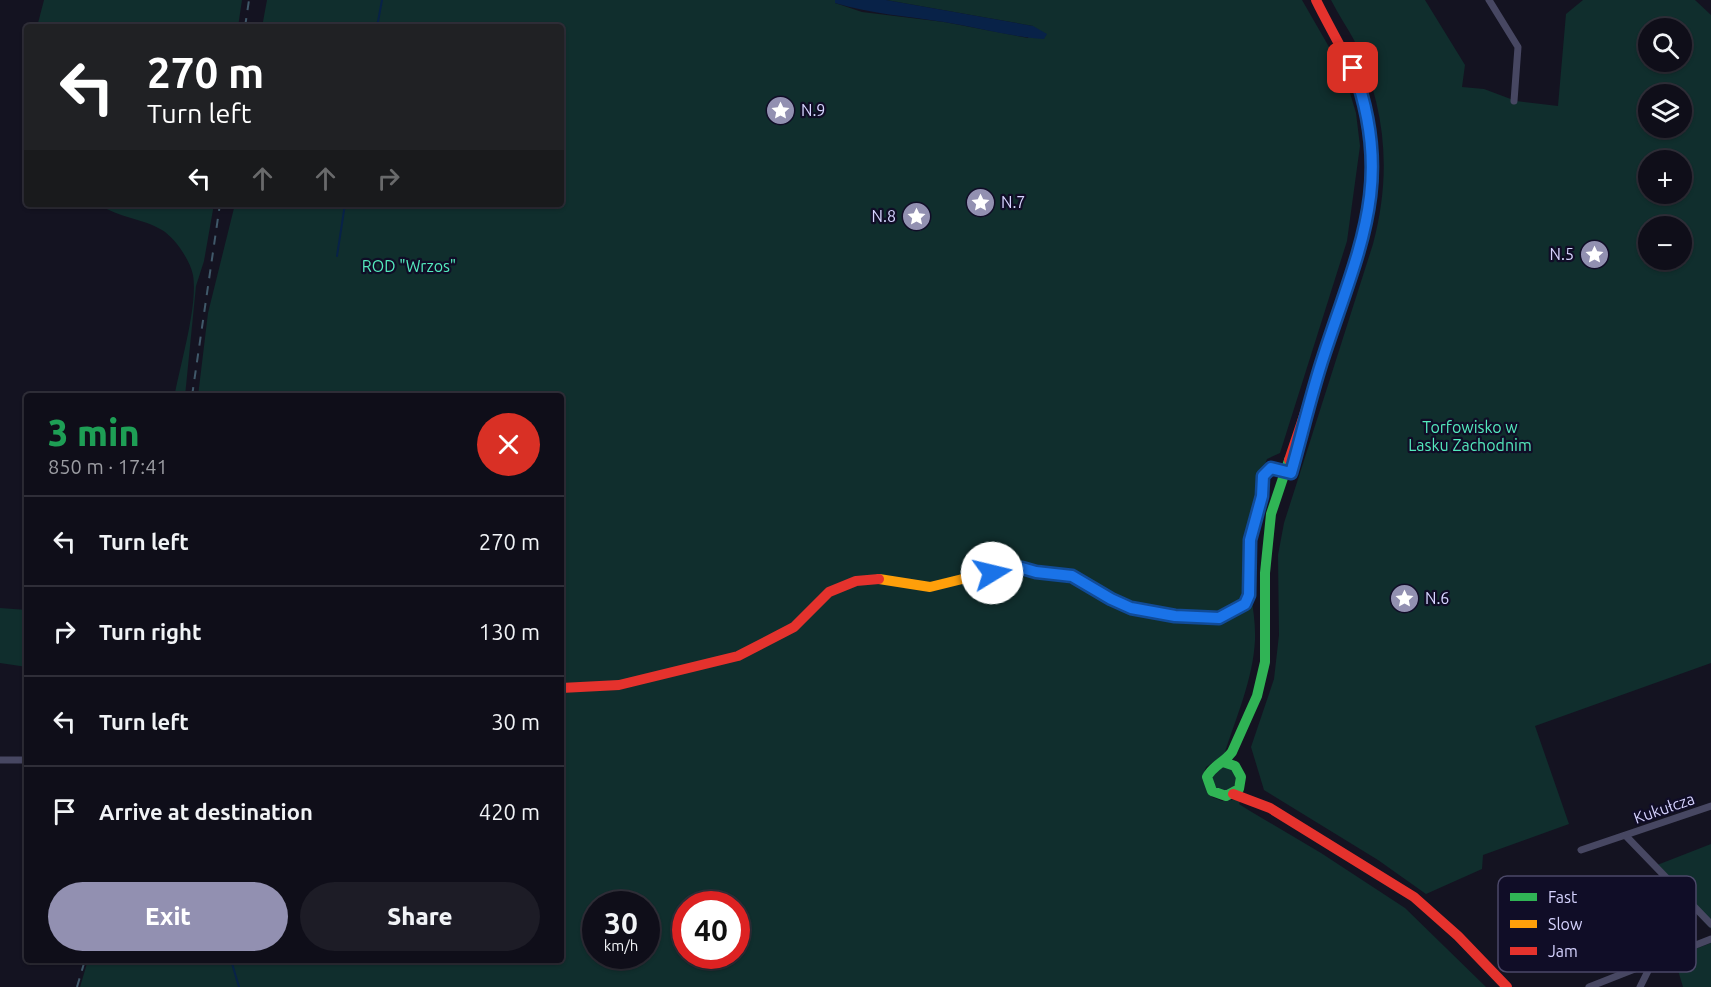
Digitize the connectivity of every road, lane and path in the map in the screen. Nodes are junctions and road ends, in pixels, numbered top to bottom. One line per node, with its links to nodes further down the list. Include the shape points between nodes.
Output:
1 (1316, 0): 4 (main road, via 1358,82 1369,129 1373,172 1363,238)
2 (1491, 1): 3 (street, via 1518,49)
3 (1514, 101)
4 (1287, 472): 5 (main road, via 1271,468 1263,476 1262,496 1250,540 1249,595 1245,604 1219,618 1131,608 1072,576 1022,568 1007,568 930,587 875,578 829,592 795,627 738,656 620,686); 6 (main road, via 1266,558 1265,662)
5 (564, 688)
6 (1243, 730): 9 (main road); 10 (main road)
7 (0, 760): 8 (street)
8 (24, 760)
9 (1223, 762): 10 (main road); 12 (main road, via 1209,772 1209,787 1221,796)
10 (1237, 769): 11 (main road)
11 (1241, 784): 12 (main road); 14 (main road)
12 (1233, 794): 14 (main road)
13 (1711, 806): 15 (street, Kukułcza)
14 (1270, 808): 24 (main road, via 1414,897)
15 (1626, 836): 16 (street, Kukułcza); 17 (street, Kukułcza)
16 (1581, 850)
17 (1665, 876)
18 (1696, 908): 19 (street, Kukułcza)
19 (1711, 924)
20 (1711, 939): 21 (street)
21 (1696, 946)
22 (1631, 972): 25 (street)
23 (1648, 972): 26 (street)
24 (1507, 987)
25 (1589, 987)
26 (1640, 987)

